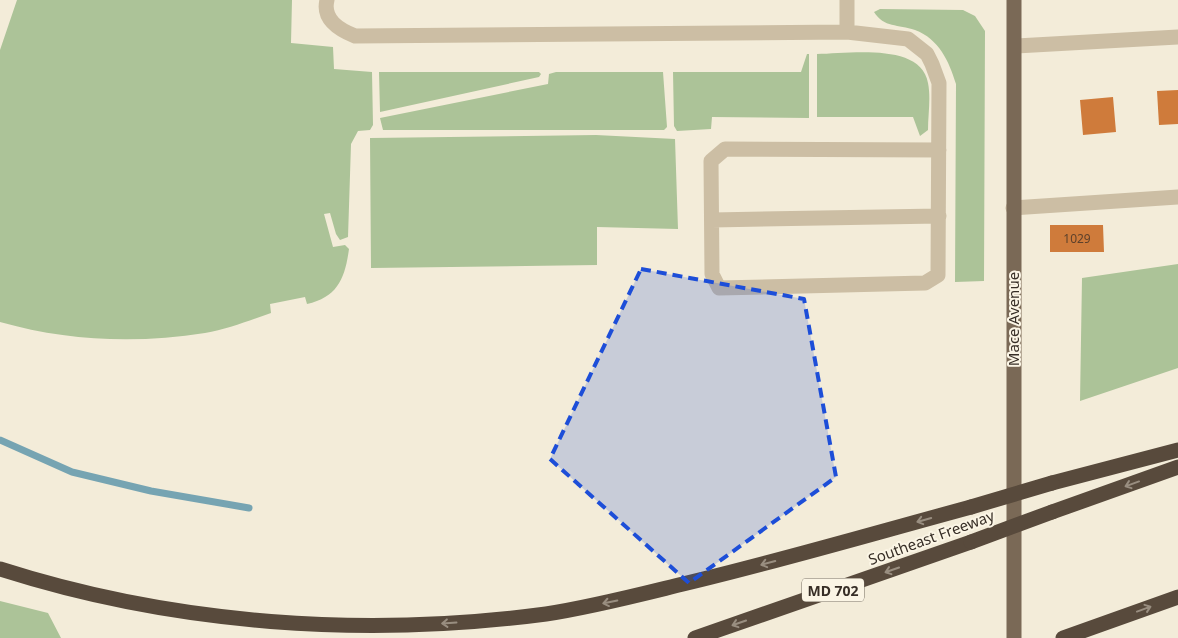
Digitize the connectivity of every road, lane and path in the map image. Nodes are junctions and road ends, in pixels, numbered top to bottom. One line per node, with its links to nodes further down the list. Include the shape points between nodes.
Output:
1 (327, 0): 4 (lane, via 325,8 330,19 339,30 355,36)
2 (847, 0): 4 (lane)
3 (1014, 0): 6 (main road, Mace Avenue)
4 (847, 32): 7 (lane, via 908,39 927,54 939,83)
5 (1178, 37): 6 (lane)
6 (1016, 46): 9 (main road, Mace Avenue)
7 (939, 150): 10 (lane); 11 (lane, via 725,149 711,161)
8 (1178, 197): 9 (lane)
9 (1013, 208): 18 (main road, Mace Avenue)
10 (938, 216): 11 (lane); 11 (lane, via 938,275 925,283 719,288 712,274)
11 (712, 220)
12 (1178, 450): 14 (highway, one-way to 14, bridge, via 728,573 546,614 402,627 264,622 170,611)
13 (1178, 467): 17 (highway, Southeast Freeway / MD 702, one-way to 17, bridge)
14 (0, 569)
15 (1178, 597): 16 (highway, one-way to 15)
16 (1110, 621): 19 (highway); 20 (highway)
17 (695, 638)
18 (1014, 638)
19 (1063, 638)
20 (1072, 638)

